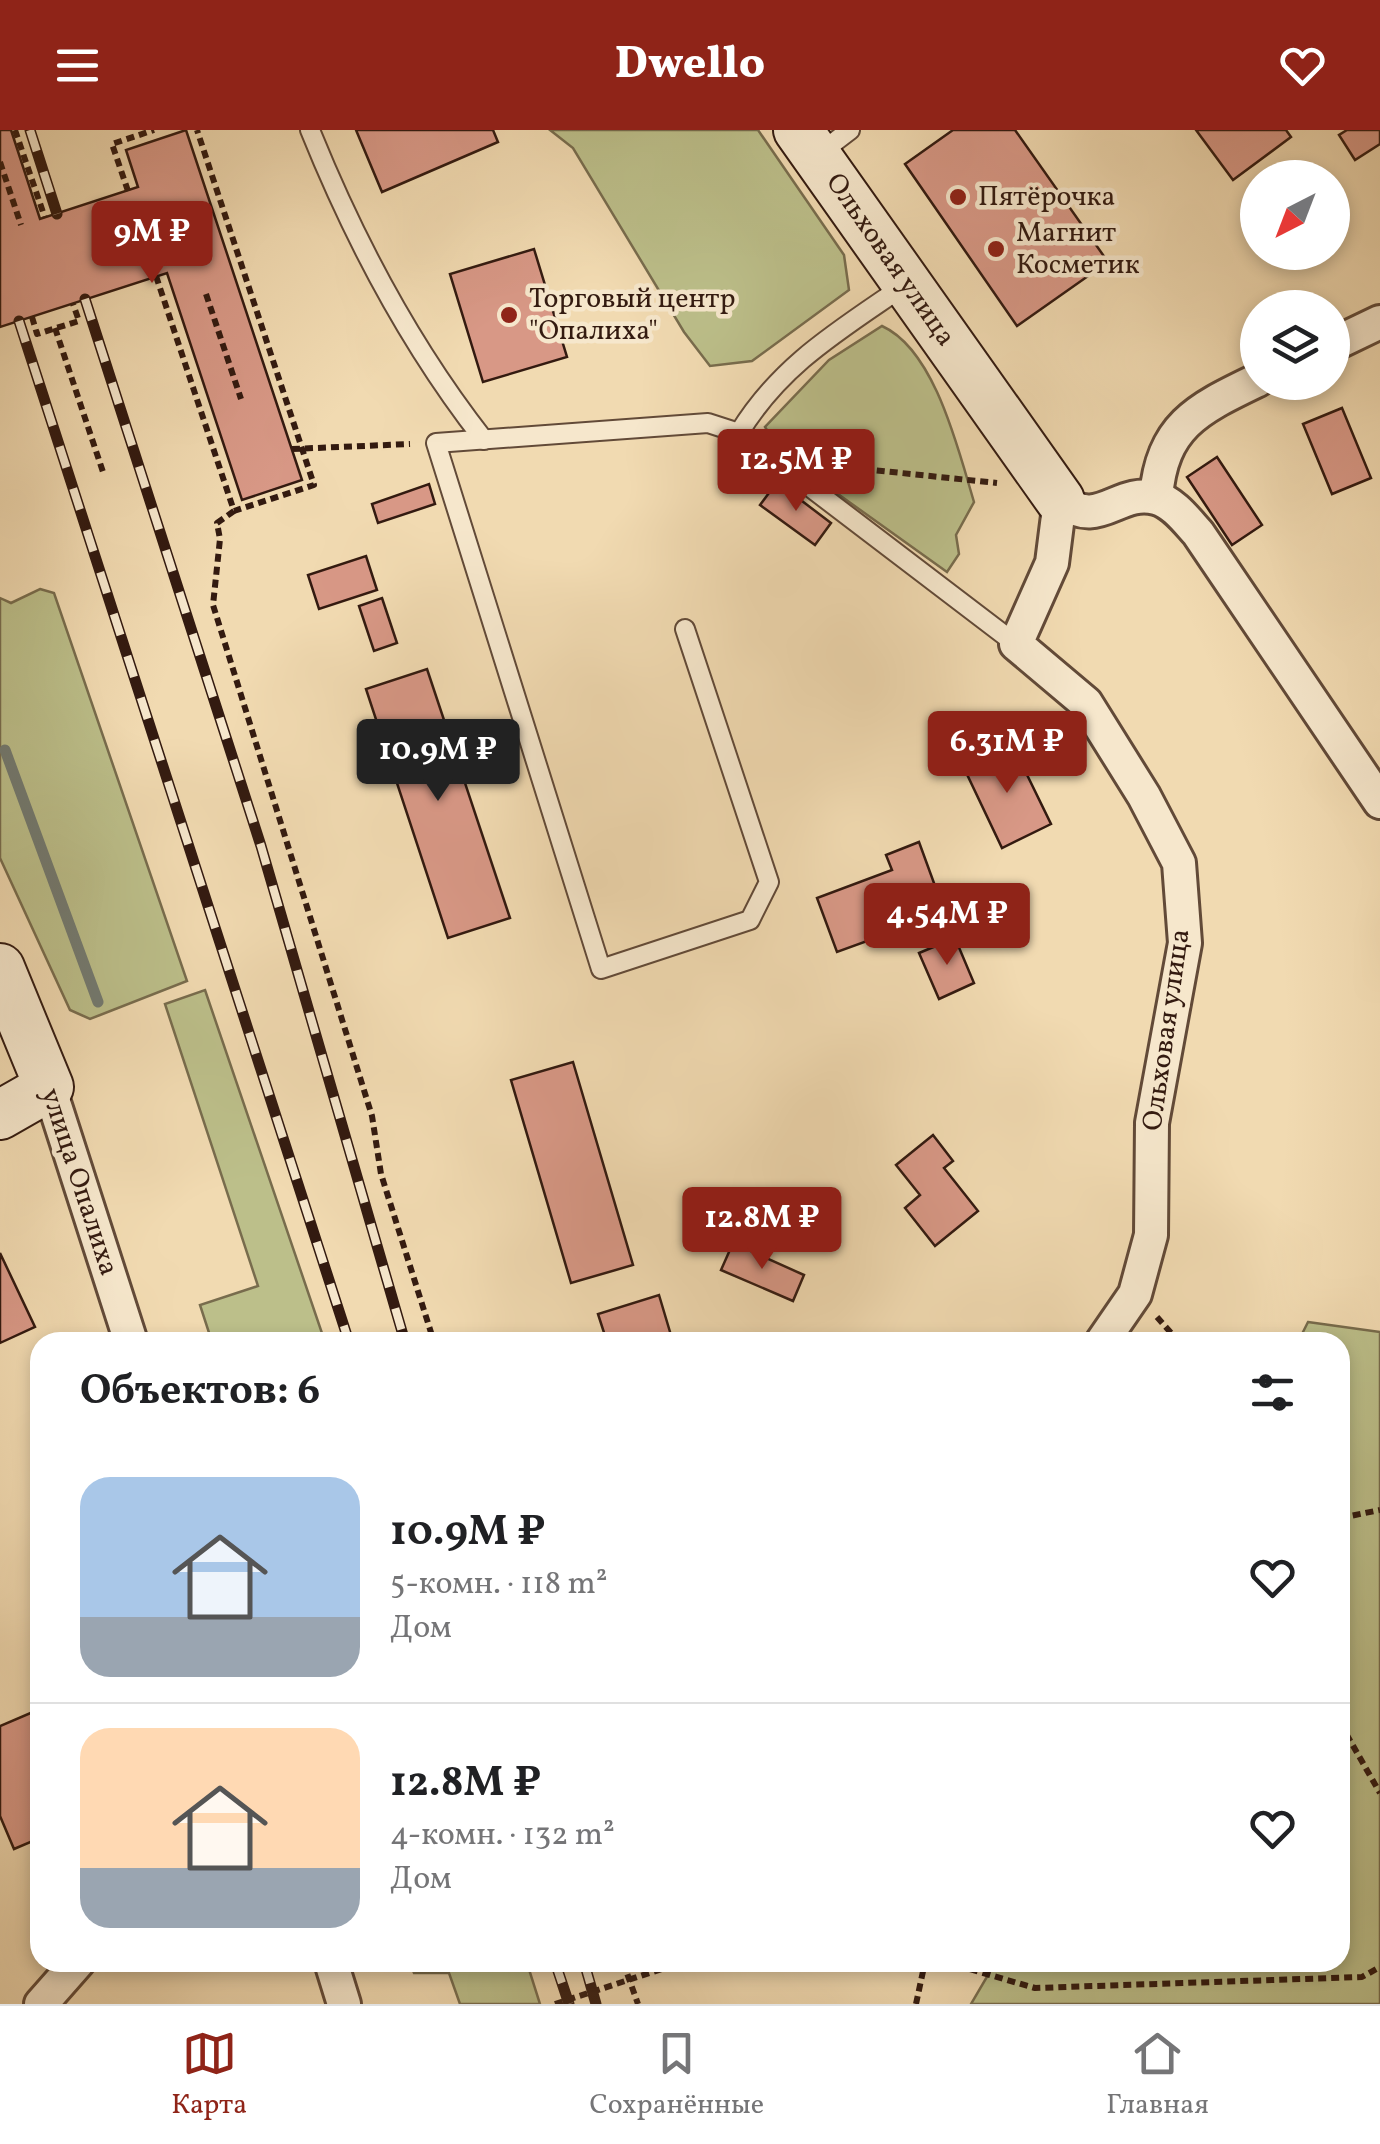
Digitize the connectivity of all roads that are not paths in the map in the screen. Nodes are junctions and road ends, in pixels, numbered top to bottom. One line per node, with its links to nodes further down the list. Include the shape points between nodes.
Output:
1 (310, 130): 8 (lane, via 344,216)
2 (821, 139): 3 (street, Ольховая улица)
3 (907, 284): 7 (lane, via 812,350 776,382); 10 (street, Ольховая улица)
4 (1380, 322): 5 (street)
5 (1350, 336)
6 (1240, 389): 9 (street, via 1200,408 1176,431 1159,466)
7 (739, 432): 8 (lane, via 708,423); 12 (lane)
8 (484, 440): 11 (lane, via 436,444 601,968 750,920 769,882)
9 (1156, 498): 10 (street); 13 (street, via 1198,533)
10 (1071, 500): 12 (street, via 1052,564)
11 (686, 629)
12 (1016, 644): 18 (street, Ольховая улица, via 1086,703 1180,863 1185,944 1152,1123 1151,1235 1136,1294)
13 (1380, 802)
14 (0, 968): 15 (street, улица Опалиха)
15 (49, 1087): 16 (street); 17 (street, улица Опалиха)
16 (0, 1115)
17 (128, 1332)
18 (1109, 1332)
19 (69, 1972): 21 (street)
20 (334, 1972): 22 (street)
21 (41, 2004)
22 (344, 2004)

